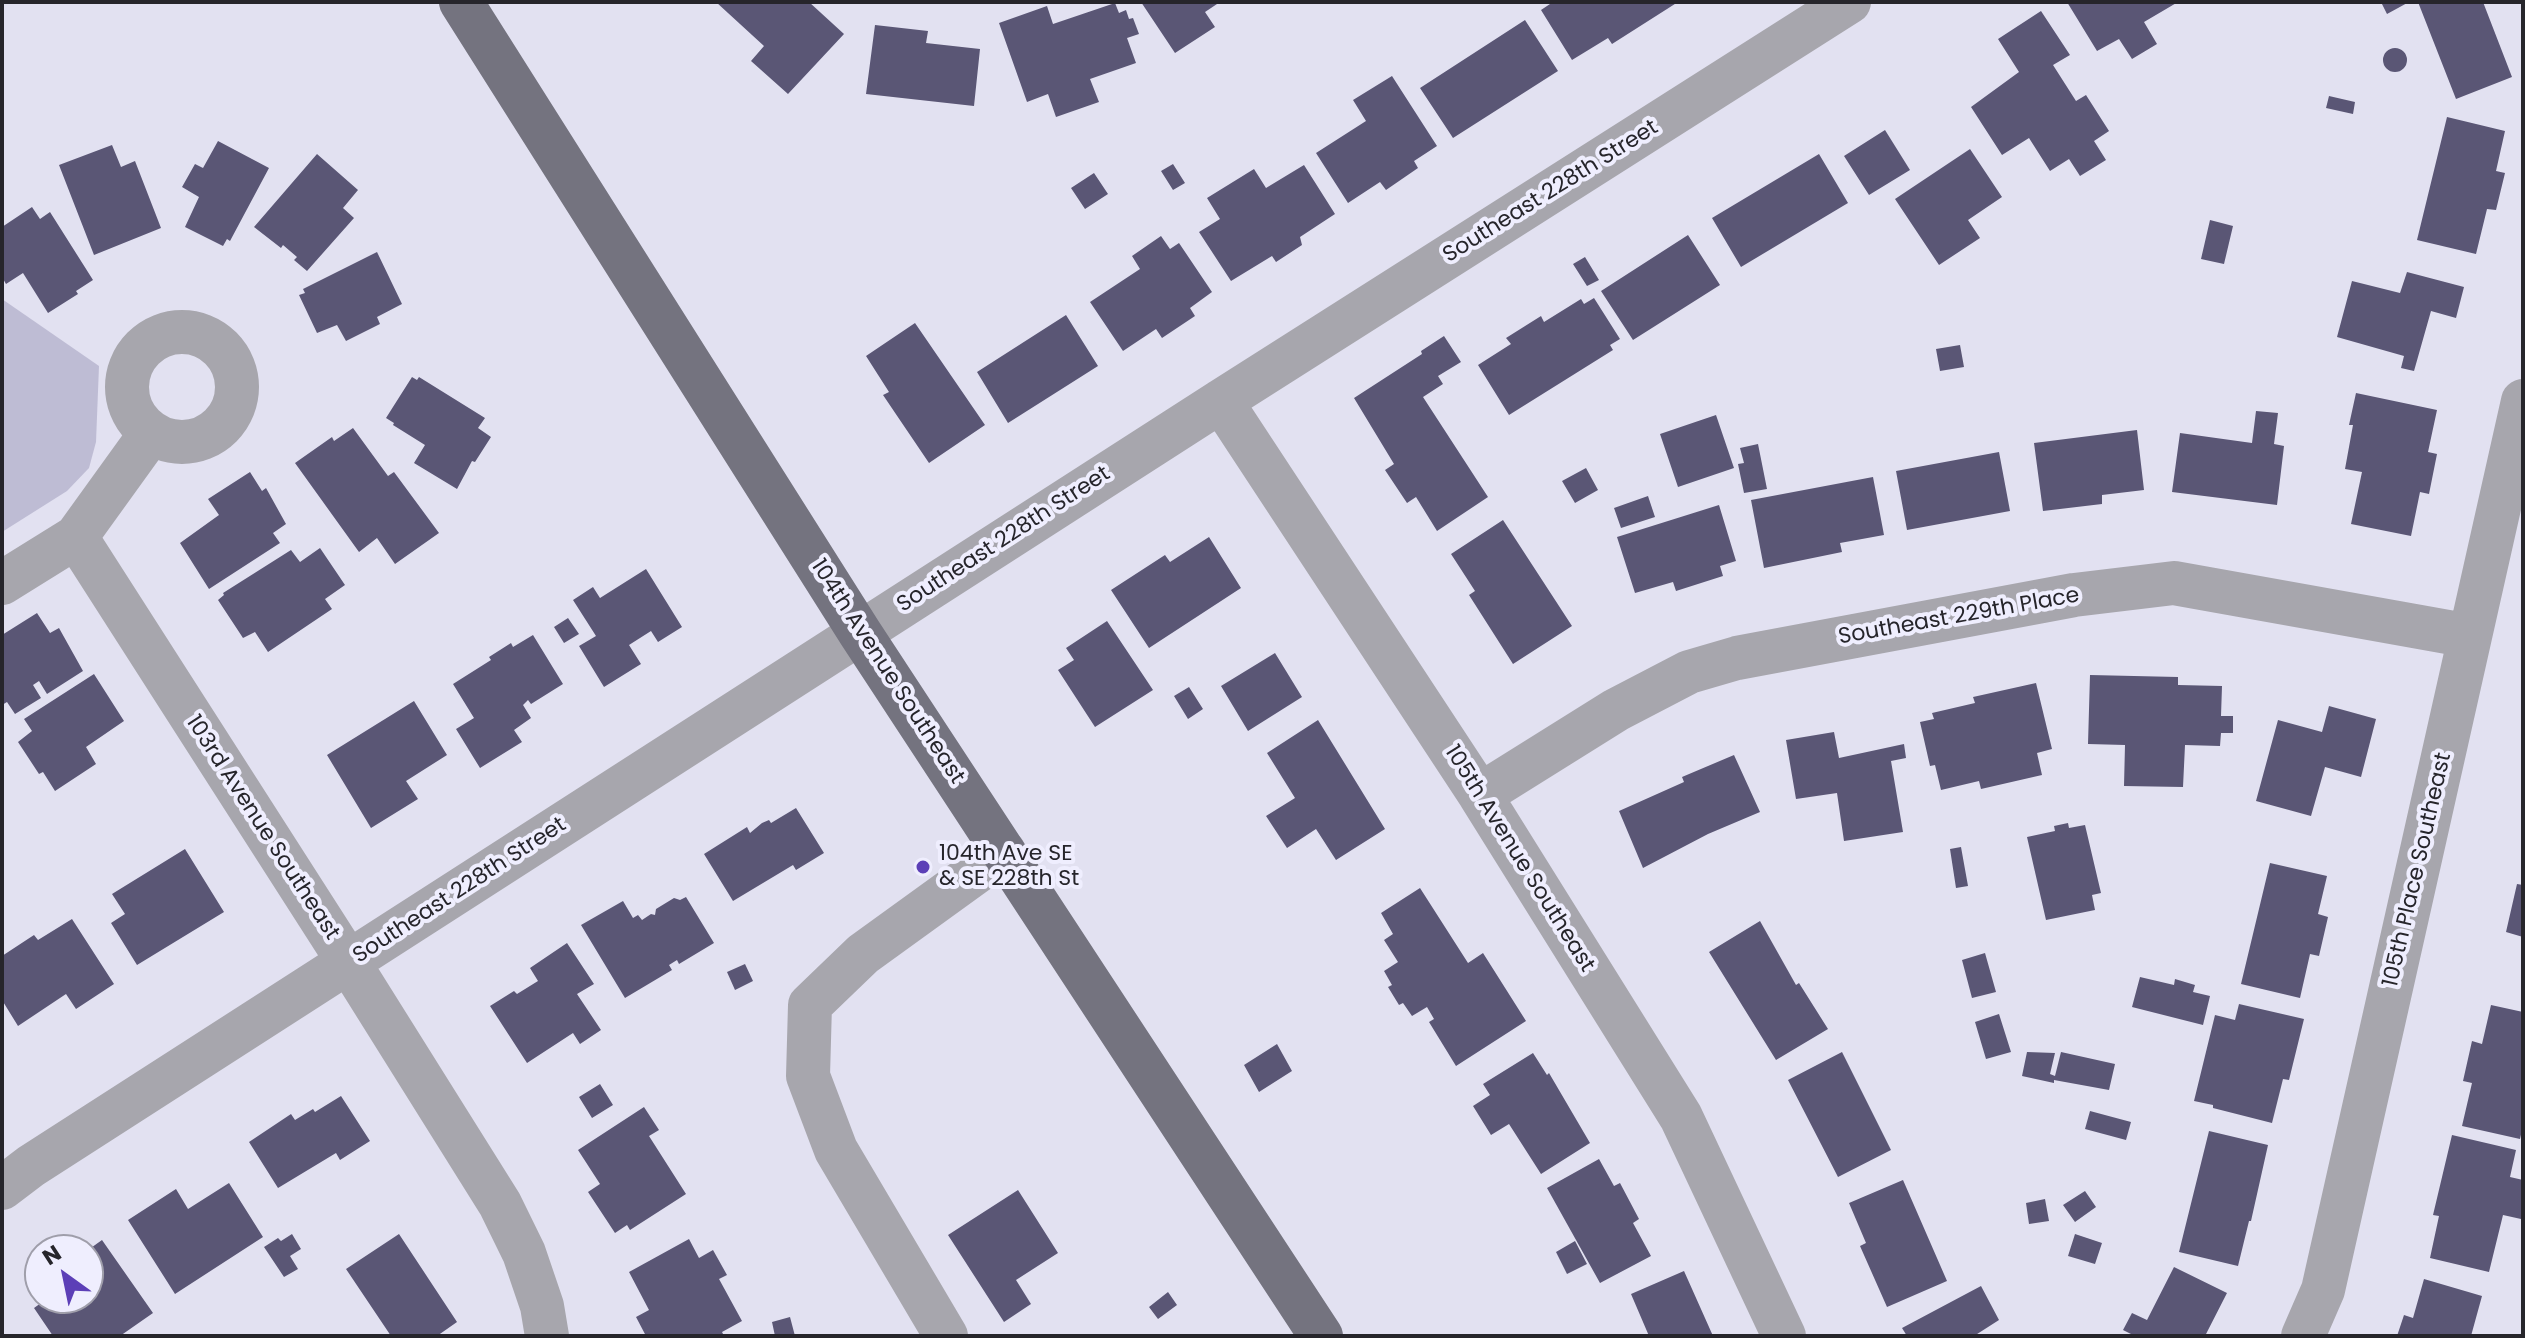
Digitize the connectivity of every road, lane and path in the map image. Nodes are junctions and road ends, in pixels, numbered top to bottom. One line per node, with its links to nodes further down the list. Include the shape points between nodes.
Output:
1 (461, 2): 8 (main road, 104th Avenue Southeast)
2 (1849, 2): 3 (street, Southeast 228th Street)
3 (1221, 401): 8 (street, Southeast 228th Street); 10 (street, 105th Avenue Southeast)
4 (2523, 401): 9 (street, 105th Place Southeast)
5 (151, 433): 6 (street)
6 (76, 537): 7 (street); 12 (street, 103rd Avenue Southeast)
7 (2, 583)
8 (860, 633): 11 (main road, 104th Avenue Southeast); 12 (street, Southeast 228th Street)
9 (2470, 636): 10 (street, Southeast 229th Place, via 2174,583 2074,595 1737,658 1689,672 1616,710); 18 (street, 105th Place Southeast, via 2323,1290)
10 (1480, 795): 17 (street, 105th Avenue Southeast, via 1681,1117)
11 (1004, 852): 15 (street, via 863,954 810,1005 808,1076 836,1150); 16 (main road, 104th Avenue Southeast)
12 (349, 963): 13 (street, Southeast 228th Street); 14 (street, 103rd Avenue Southeast, via 500,1204 524,1253)
13 (2, 1188)
14 (547, 1336)
15 (946, 1336)
16 (1321, 1336)
17 (1784, 1336)
18 (2303, 1336)

